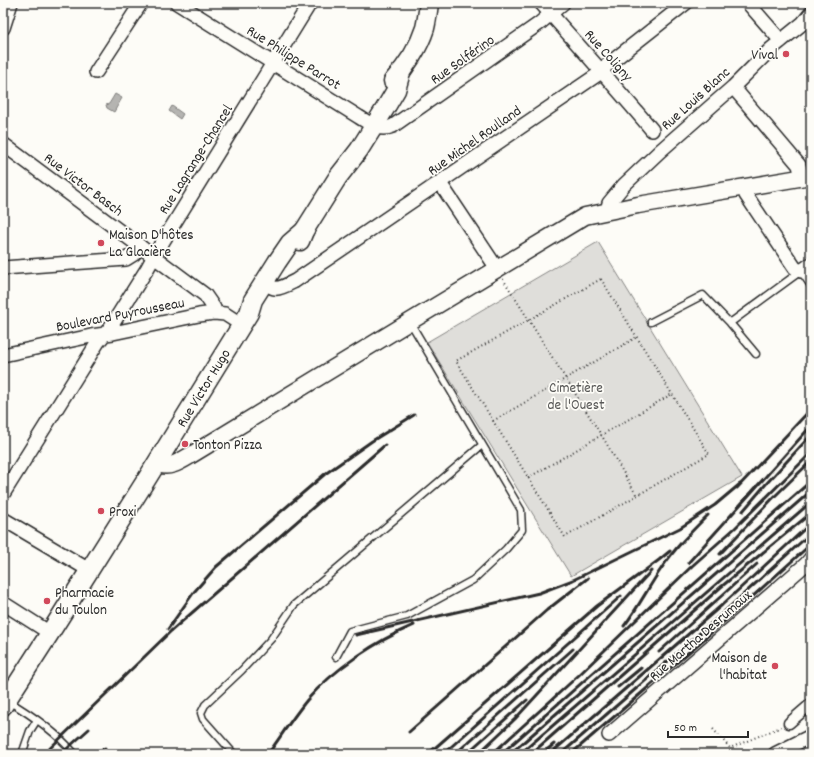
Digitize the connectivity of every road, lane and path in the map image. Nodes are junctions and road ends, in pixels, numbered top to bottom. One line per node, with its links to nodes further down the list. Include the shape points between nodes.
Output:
1 (11, 3): 12 (street)
2 (141, 3): 16 (street)
3 (177, 3): 14 (street, Rue Philippe Parrot)
4 (310, 3): 14 (street, Rue Lagrange-Chancel)
5 (429, 3): 18 (main road, Rue Victor Hugo, via 424,29 401,72 396,90)
6 (541, 3): 10 (street, Rue Coligny)
7 (563, 3): 10 (street, Rue Solférino)
8 (686, 3): 15 (street, Rue Michel Roulland)
9 (748, 3): 13 (street)
10 (550, 14): 15 (street, Rue Coligny); 18 (street, Rue Solférino, via 499,53 393,126 384,129)
11 (808, 22): 13 (street, Rue Louis Blanc)
12 (3, 28)
13 (781, 41): 17 (street, Rue Louis Blanc)
14 (273, 64): 18 (street, Rue Philippe Parrot); 26 (street, Rue Lagrange-Chancel)
15 (601, 70): 19 (street, Rue Coligny); 22 (street, Rue Michel Roulland)
16 (96, 72)
17 (733, 87): 21 (street); 24 (street, Rue Louis Blanc, via 624,185 609,203)
18 (371, 124): 30 (main road, Rue Victor Hugo, via 359,150 338,177 304,231 298,248)
19 (652, 130)
20 (3, 144): 25 (street, Rue Victor Basch)
21 (807, 177): 23 (street)
22 (440, 183): 29 (street); 30 (street, Rue Michel Roulland, via 296,281 277,289)
23 (745, 187): 24 (street); 28 (street, via 746,195 795,268)
24 (607, 211): 29 (street, via 585,216)
25 (140, 246): 26 (street, Rue Victor Basch); 27 (street, via 126,259)
26 (154, 256): 32 (street, Rue Victor Basch, via 205,295 214,308); 38 (street, Rue Lagrange-Chancel)
27 (3, 268)
28 (806, 268): 31 (lane); 37 (lane)
29 (498, 270): 34 (path); 35 (street)
30 (271, 281): 33 (main road, Rue Victor Hugo, via 259,305)
31 (811, 286)
32 (214, 313): 33 (street, Boulevard Puyrousseau); 38 (street, Boulevard Puyrousseau)
33 (245, 319): 47 (main road, Rue Victor Hugo)
34 (529, 320): 39 (path, via 601,279); 42 (path); 44 (path, via 456,361)
35 (410, 322): 46 (lane); 47 (street, via 187,458 174,464)
36 (651, 322): 37 (lane, via 703,295)
37 (730, 323): 40 (lane)
38 (104, 334): 41 (street, Boulevard Puyrousseau); 49 (street, Rue Lagrange-Chancel)
39 (637, 337): 42 (path); 43 (path)
40 (756, 354)
41 (3, 355)
42 (566, 378): 44 (path); 45 (path)
43 (672, 394): 45 (path); 50 (path, via 709,454)
44 (493, 421): 48 (path)
45 (602, 436): 48 (path); 50 (path)
46 (482, 446): 56 (lane, via 521,510 522,530 506,549 472,580 407,616 350,631); 66 (lane, via 294,605 271,639 205,704 201,713 203,719)
47 (157, 463): 53 (main road, Rue Victor Hugo)
48 (528, 478): 50 (path, via 565,537)
49 (3, 494)
50 (637, 496)
51 (3, 519): 53 (street)
52 (809, 564): 62 (street, Rue Martha Desrumaux)
53 (89, 570): 55 (main road, Rue Victor Hugo)
54 (3, 603): 55 (street)
55 (50, 633): 57 (main road, Rue Victor Hugo)
56 (336, 657)
57 (6, 698): 59 (lane)
58 (811, 704): 60 (street)
59 (37, 720): 64 (lane); 65 (lane)
60 (790, 723): 61 (path, via 730,748)
61 (713, 729)
62 (609, 735)
63 (811, 736): 67 (street)
64 (22, 754)
65 (75, 754)
66 (234, 754)
67 (776, 754)

